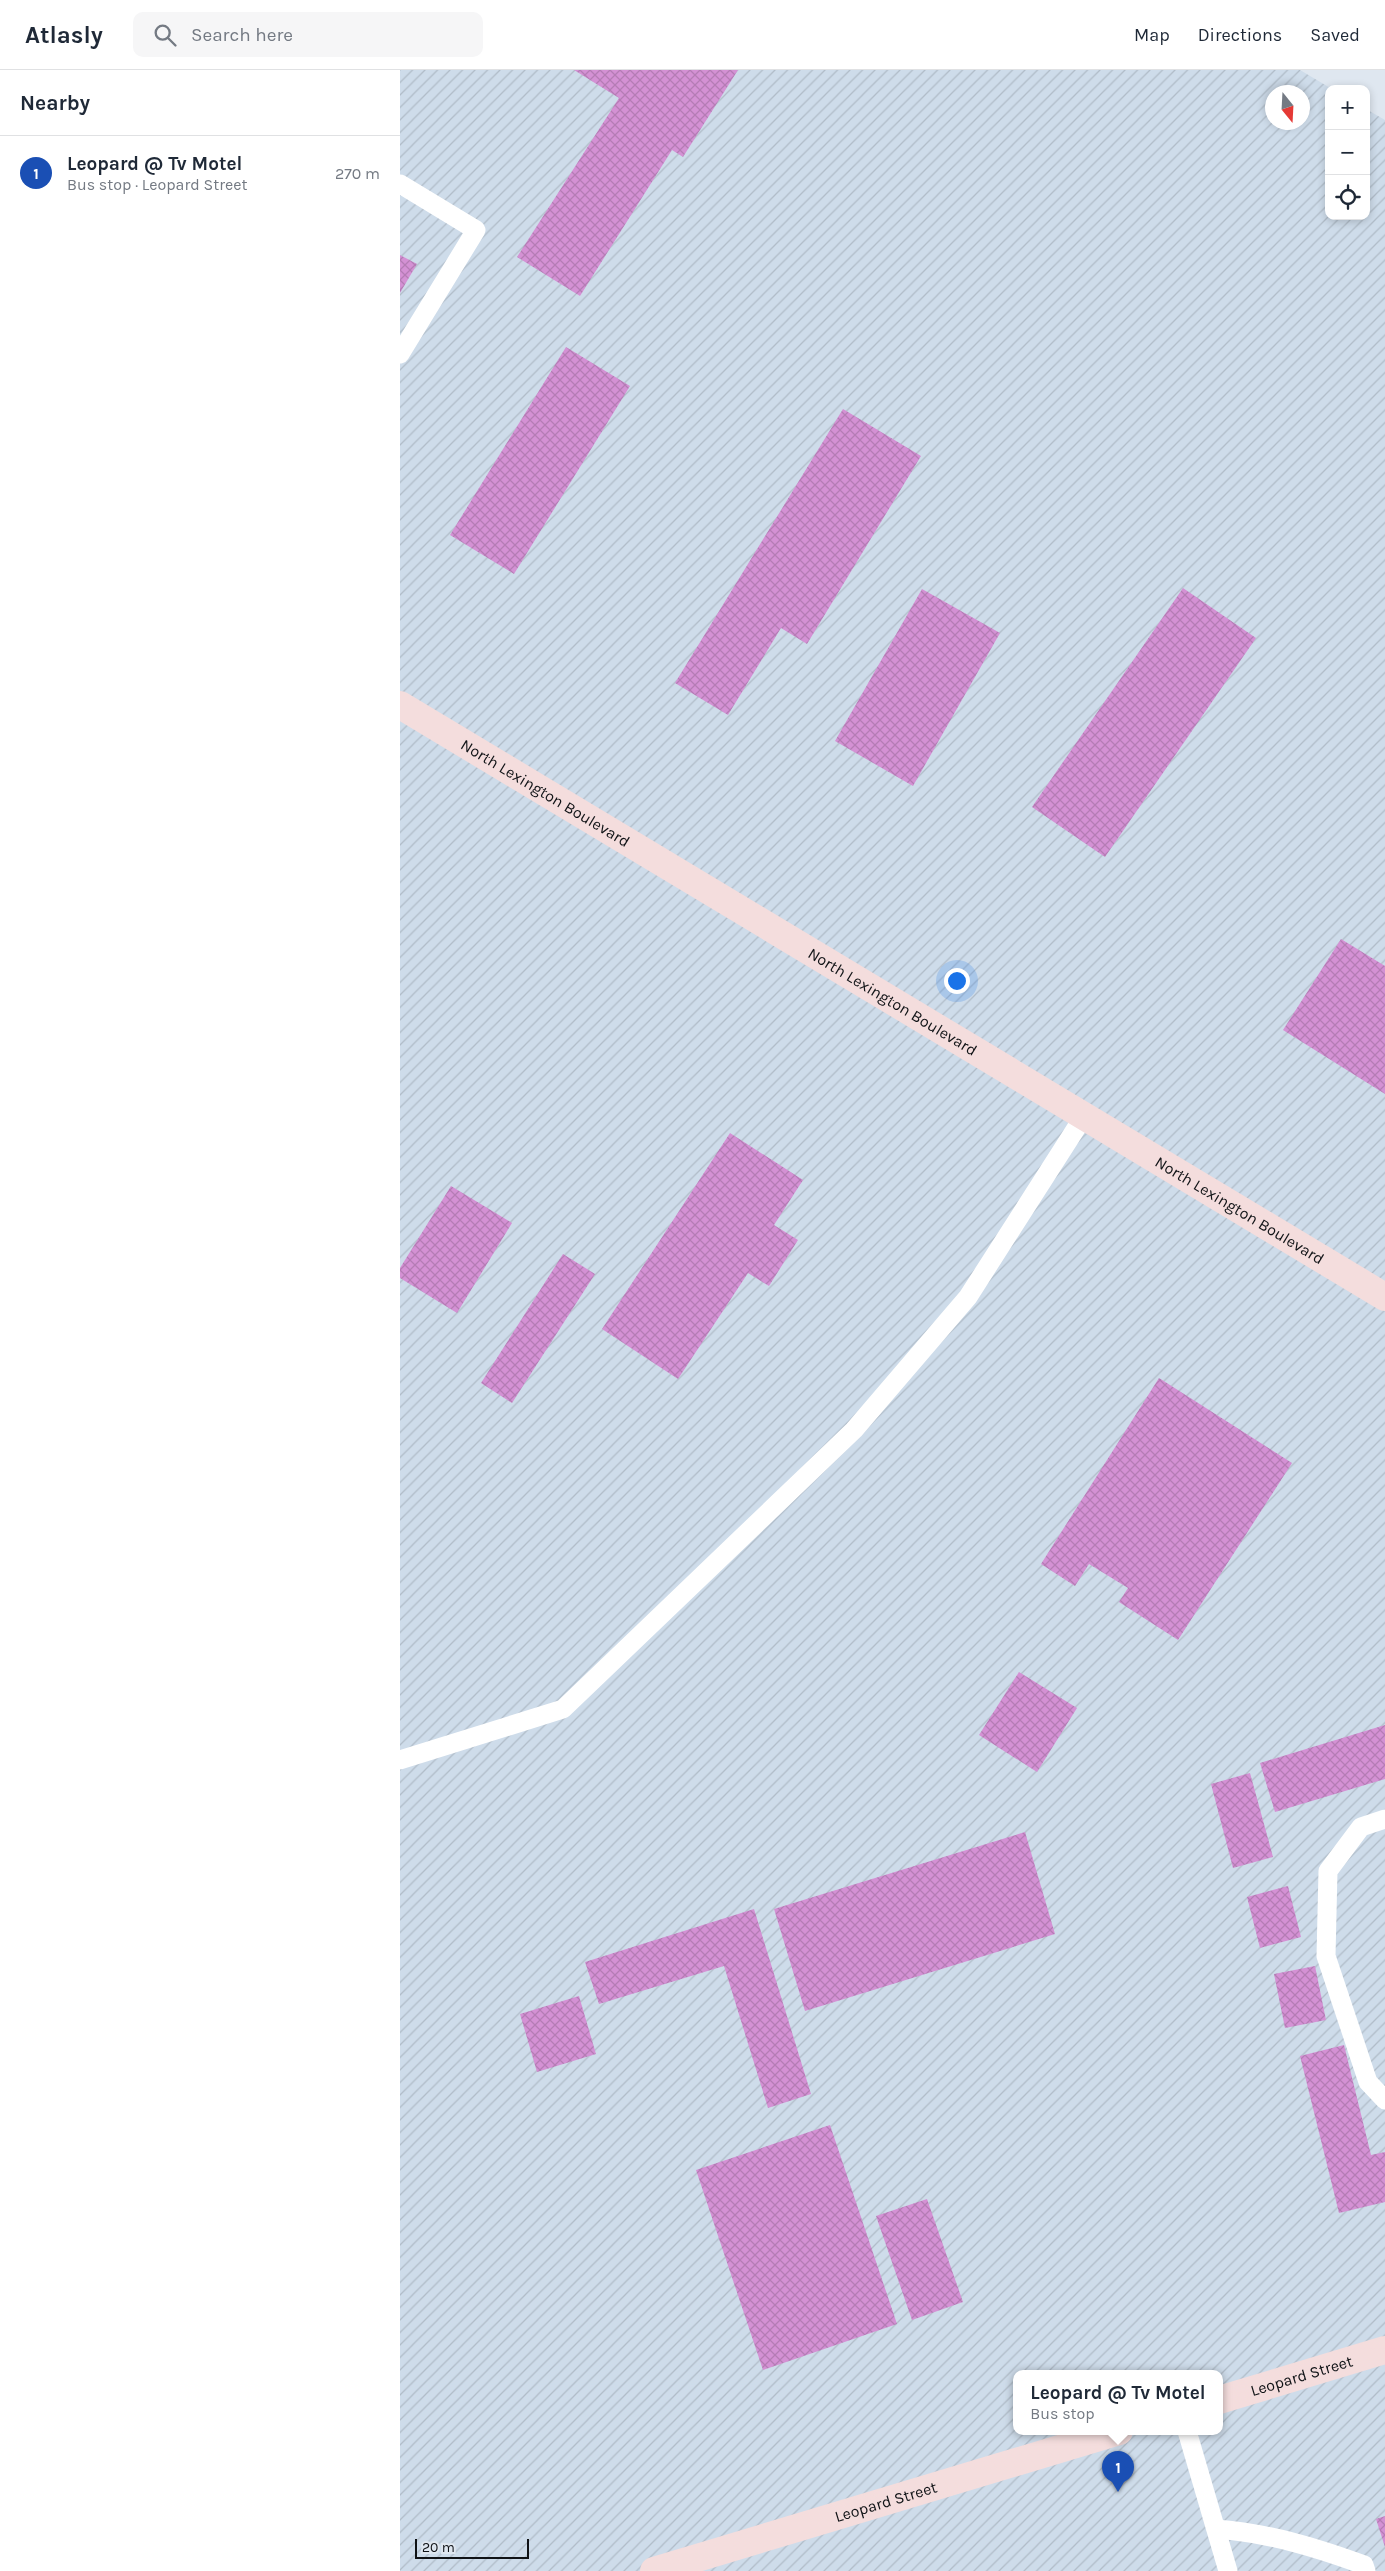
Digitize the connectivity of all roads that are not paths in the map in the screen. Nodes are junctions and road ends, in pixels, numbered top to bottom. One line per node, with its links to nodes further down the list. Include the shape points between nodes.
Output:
1 (400, 184): 2 (lane, via 476,230)
2 (400, 354)
3 (400, 706): 4 (street, North Lexington Boulevard)
4 (1084, 1116): 5 (street, North Lexington Boulevard); 6 (lane, via 968,1297 854,1430 563,1709)
5 (1385, 1297)
6 (400, 1760)
7 (1385, 1819): 8 (lane, via 1361,1827 1328,1871 1326,1956 1368,2082)
8 (1385, 2100)
9 (1385, 2350): 10 (street, Leopard Street)
10 (1223, 2399)
11 (1106, 2435): 14 (street, Leopard Street)
12 (1188, 2435): 13 (lane)
13 (1216, 2529): 15 (lane); 16 (lane, via 1251,2532 1316,2547 1364,2565)
14 (654, 2571)
15 (1228, 2571)
16 (1366, 2571)

